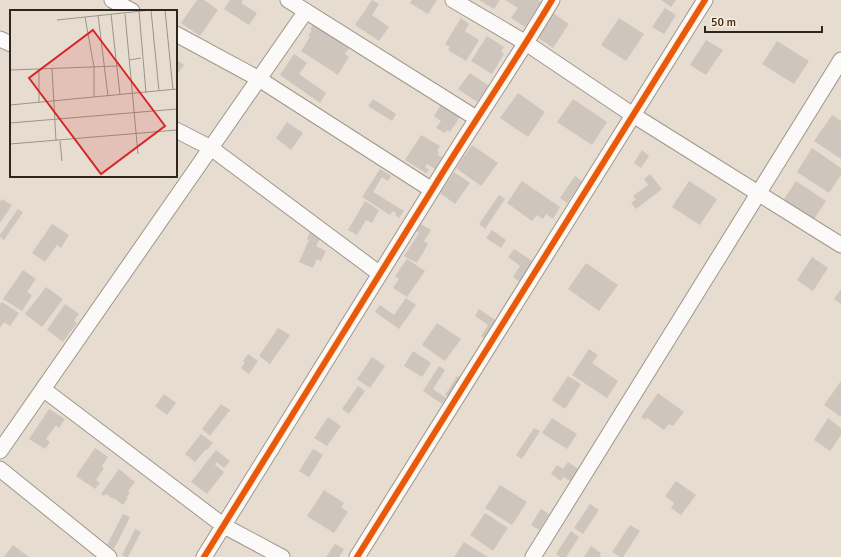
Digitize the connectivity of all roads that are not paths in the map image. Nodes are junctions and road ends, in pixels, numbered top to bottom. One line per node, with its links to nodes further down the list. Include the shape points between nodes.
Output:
1 (112, 0): 6 (street)
2 (288, 0): 7 (street)
3 (453, 0): 10 (street)
4 (552, 0): 10 (street)
5 (705, 0): 14 (street)
6 (130, 10)
7 (306, 11): 13 (street); 15 (street)
8 (177, 35): 13 (street)
9 (0, 39): 11 (street)
10 (526, 43): 14 (street); 15 (street)
11 (10, 44)
12 (841, 60): 19 (street)
13 (259, 79): 17 (street); 18 (street)
14 (633, 115): 19 (street); 29 (street)
15 (476, 118): 18 (street)
16 (177, 131): 17 (street)
17 (211, 148): 21 (street); 22 (street)
18 (432, 190): 21 (street)
19 (759, 194): 20 (street); 30 (street)
20 (841, 245)
21 (380, 274): 25 (street)
22 (43, 389): 23 (street); 25 (street)
23 (0, 451)
24 (0, 469): 26 (street)
25 (224, 526): 27 (street); 28 (street)
26 (109, 557)
27 (204, 557)
28 (282, 557)
29 (357, 557)
30 (533, 557)

